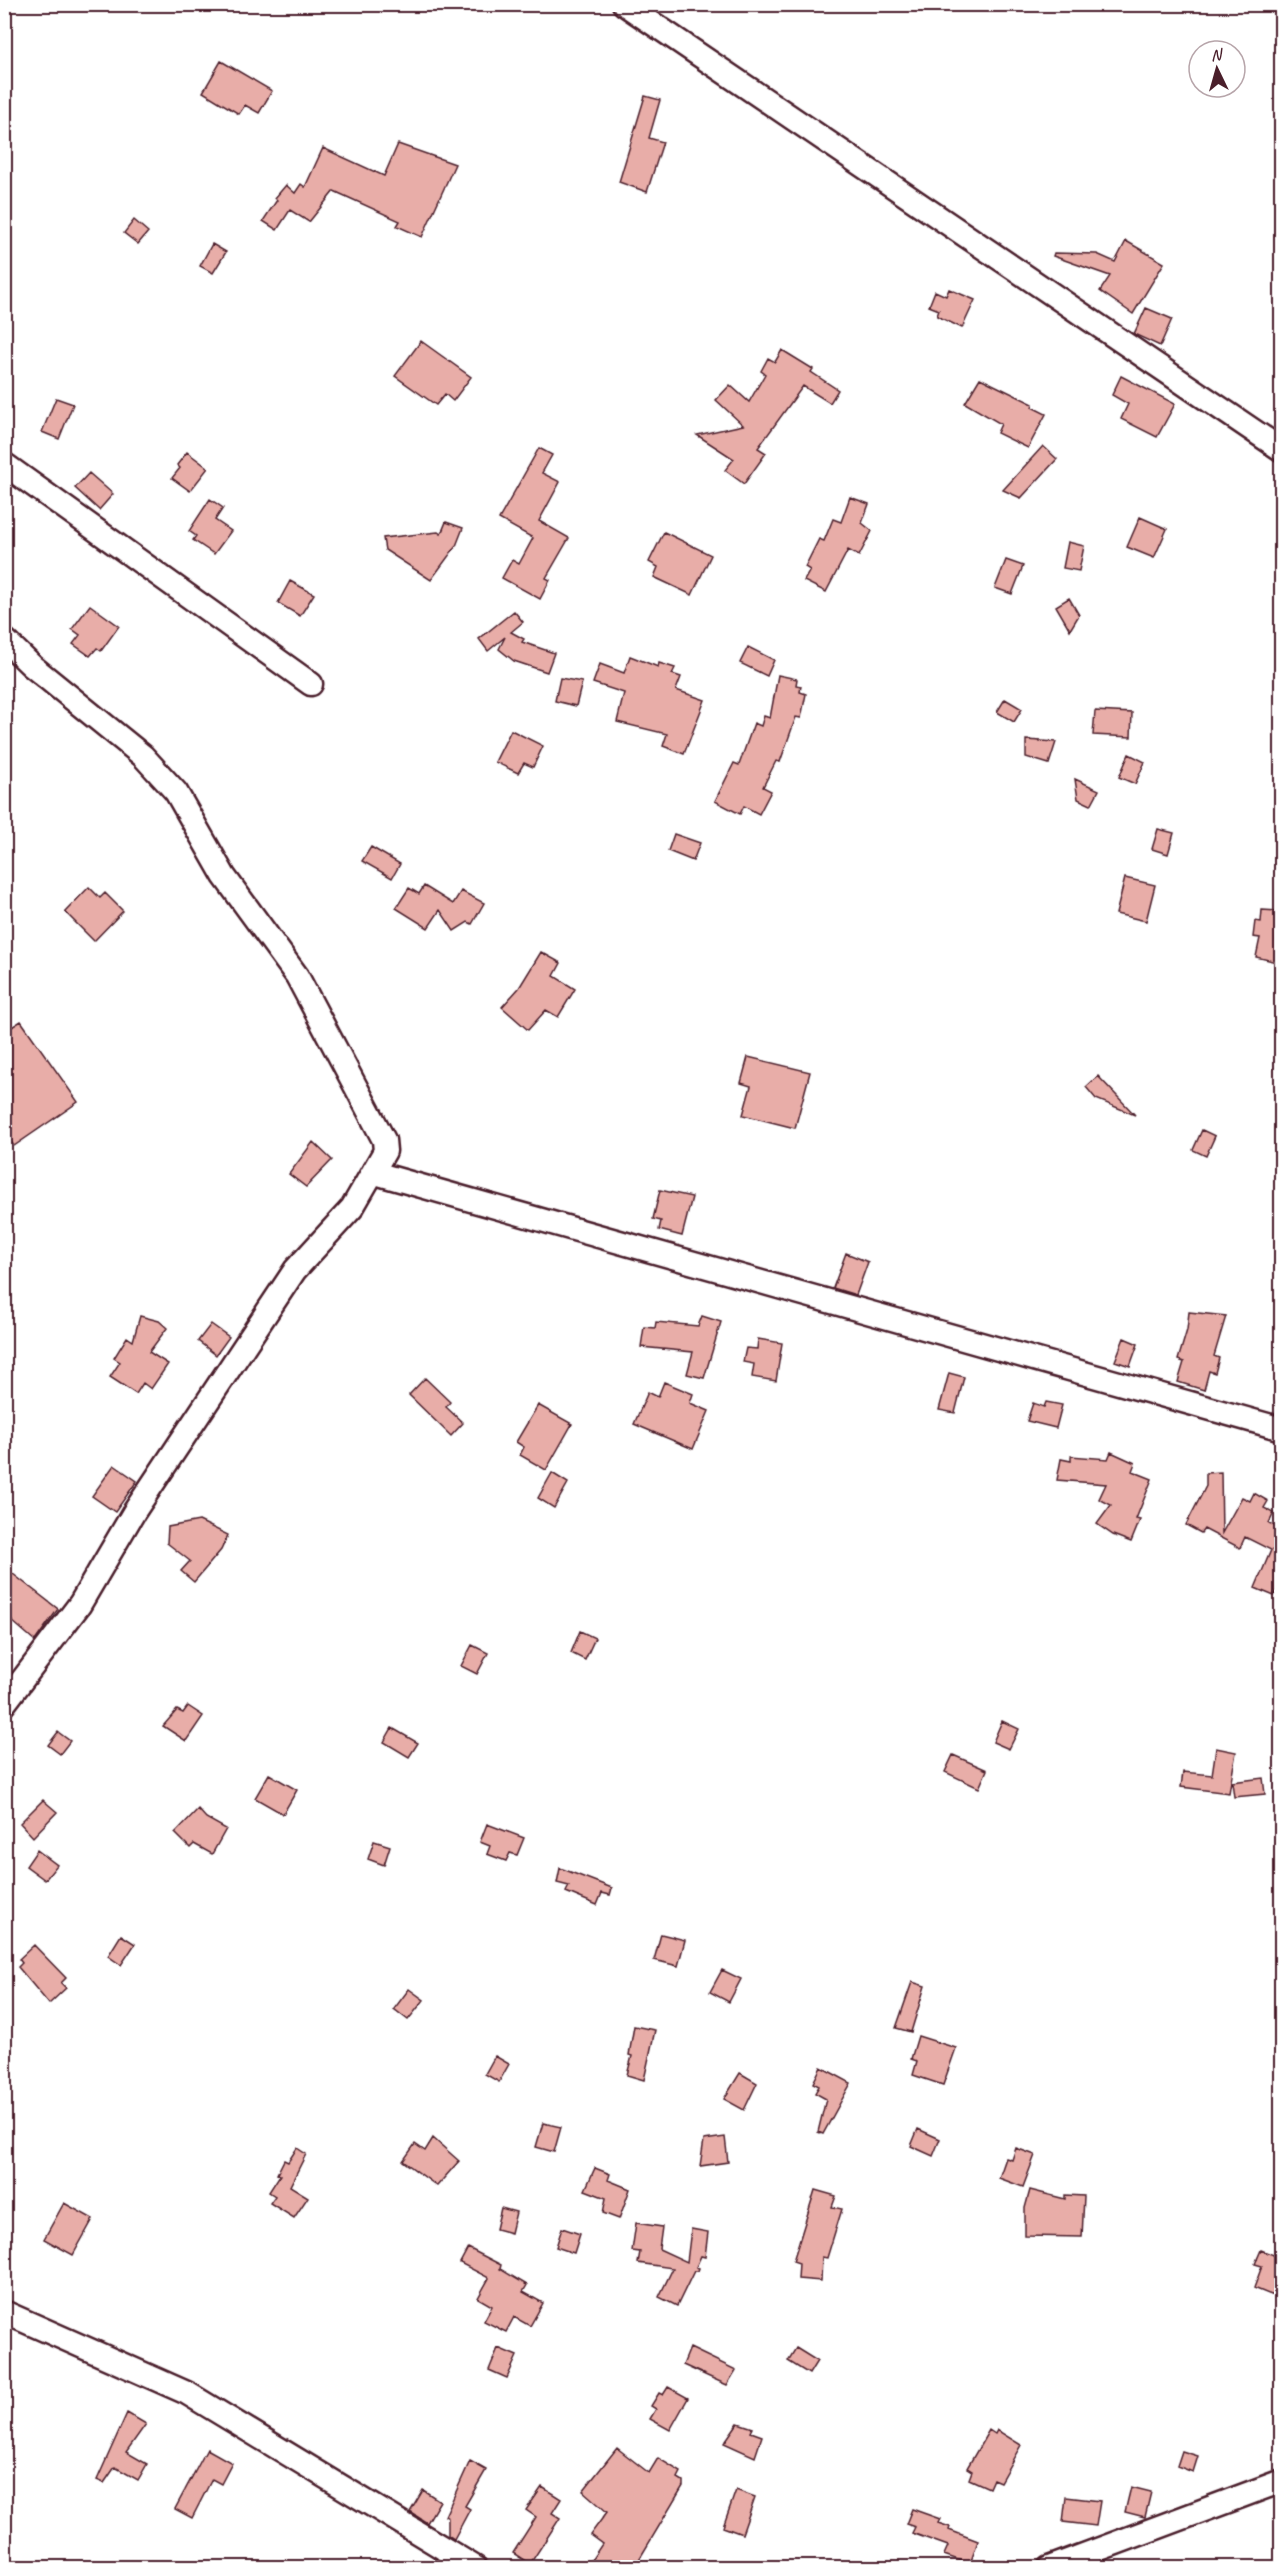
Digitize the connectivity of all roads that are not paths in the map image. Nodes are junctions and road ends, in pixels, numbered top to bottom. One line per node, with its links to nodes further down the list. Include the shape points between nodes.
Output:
1 (624, 4): 2 (street)
2 (1281, 450)
3 (4, 464): 5 (street)
4 (4, 639): 6 (street, via 143,756 176,792 224,876 297,976 384,1140 385,1151)
5 (311, 684)
6 (375, 1173): 7 (street); 8 (street, via 352,1208 295,1270 141,1502 80,1604)
7 (1281, 1429)
8 (4, 1704)
9 (4, 2312): 11 (street, via 187,2393)
10 (1281, 2481): 12 (street)
11 (476, 2568)
12 (1049, 2568)

